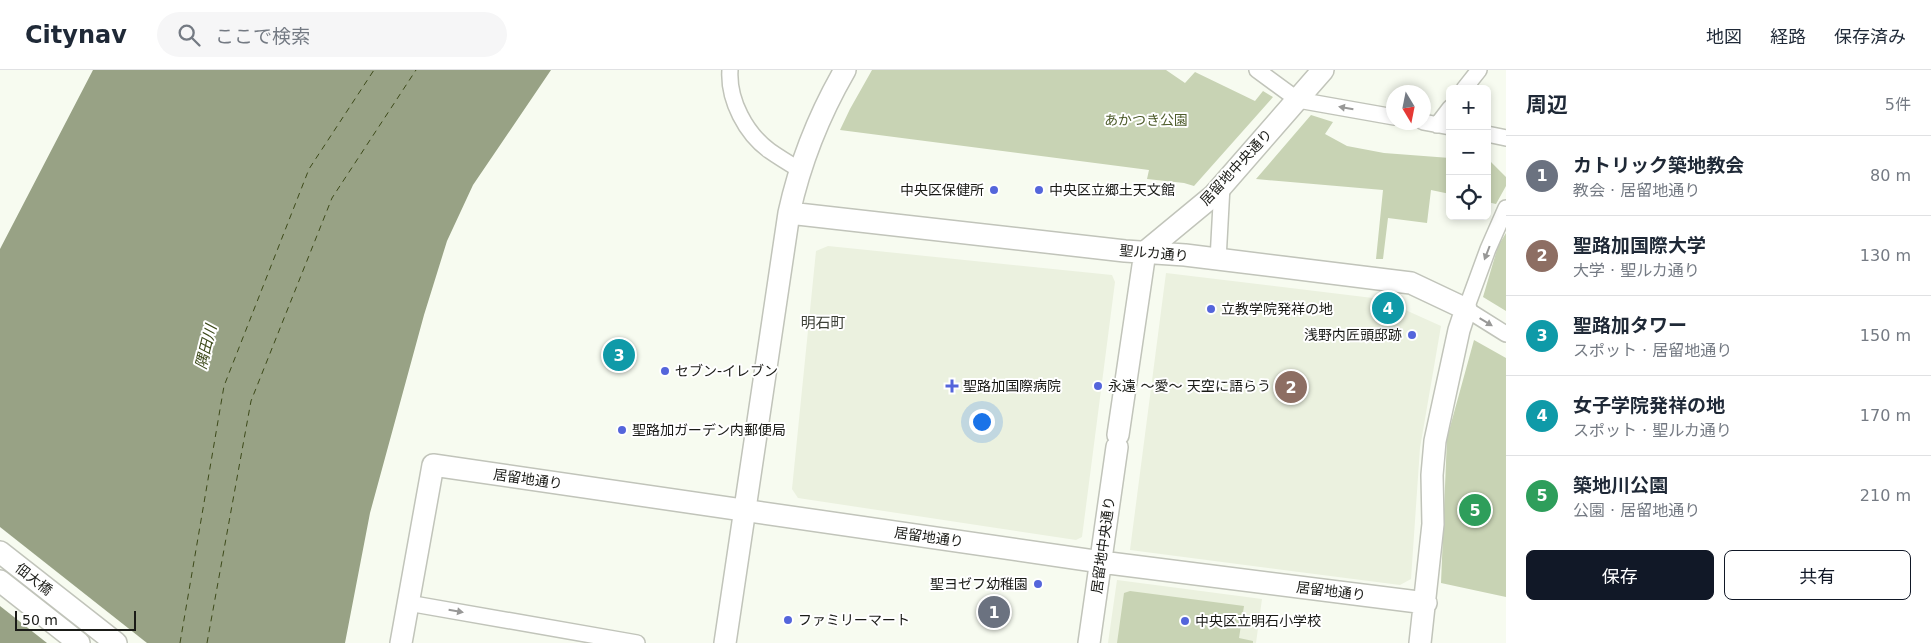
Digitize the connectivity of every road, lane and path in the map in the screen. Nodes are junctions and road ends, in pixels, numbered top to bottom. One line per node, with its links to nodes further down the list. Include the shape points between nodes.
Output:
1 (730, 70): 13 (street, via 736,107 754,136)
2 (845, 70): 13 (street, via 819,121)
3 (1257, 70): 7 (street)
4 (1323, 70): 7 (street, 居留地中央通り)
5 (1478, 70): 6 (street)
6 (1467, 85)
7 (1298, 100): 9 (street, one-way to 7); 14 (street, 居留地中央通り)
8 (1446, 113): 10 (street)
9 (1386, 116)
10 (1436, 125)
11 (1491, 135): 12 (street)
12 (1506, 138)
13 (800, 170): 16 (street)
14 (1222, 186): 17 (street, 居留地中央通り); 18 (street)
15 (1506, 208): 19 (street, one-way to 19)
16 (790, 213): 17 (street, 聖ルカ通り); 21 (street)
17 (1145, 252): 18 (street, 聖ルカ通り); 23 (street, 居留地中央通り)
18 (1218, 260): 19 (street, 聖ルカ通り, via 1411,283)
19 (1466, 309): 20 (street, 聖ルカ通り, one-way to 20); 26 (street, via 1458,330 1435,441 1433,524)
20 (1506, 334)
21 (745, 510): 23 (street, 居留地通り); 25 (street, 居留地通り, via 433,465); 31 (street)
22 (0, 552): 28 (street, 佃大橋)
23 (1101, 562): 26 (street, 居留地通り); 32 (street, 居留地中央通り)
24 (0, 581): 27 (street, 佃大橋)
25 (408, 603): 29 (street); 30 (street, one-way to 30)
26 (1426, 603): 33 (street)
27 (79, 643)
28 (116, 643)
29 (401, 643)
30 (637, 643)
31 (725, 643)
32 (1089, 643)
33 (1420, 643)

